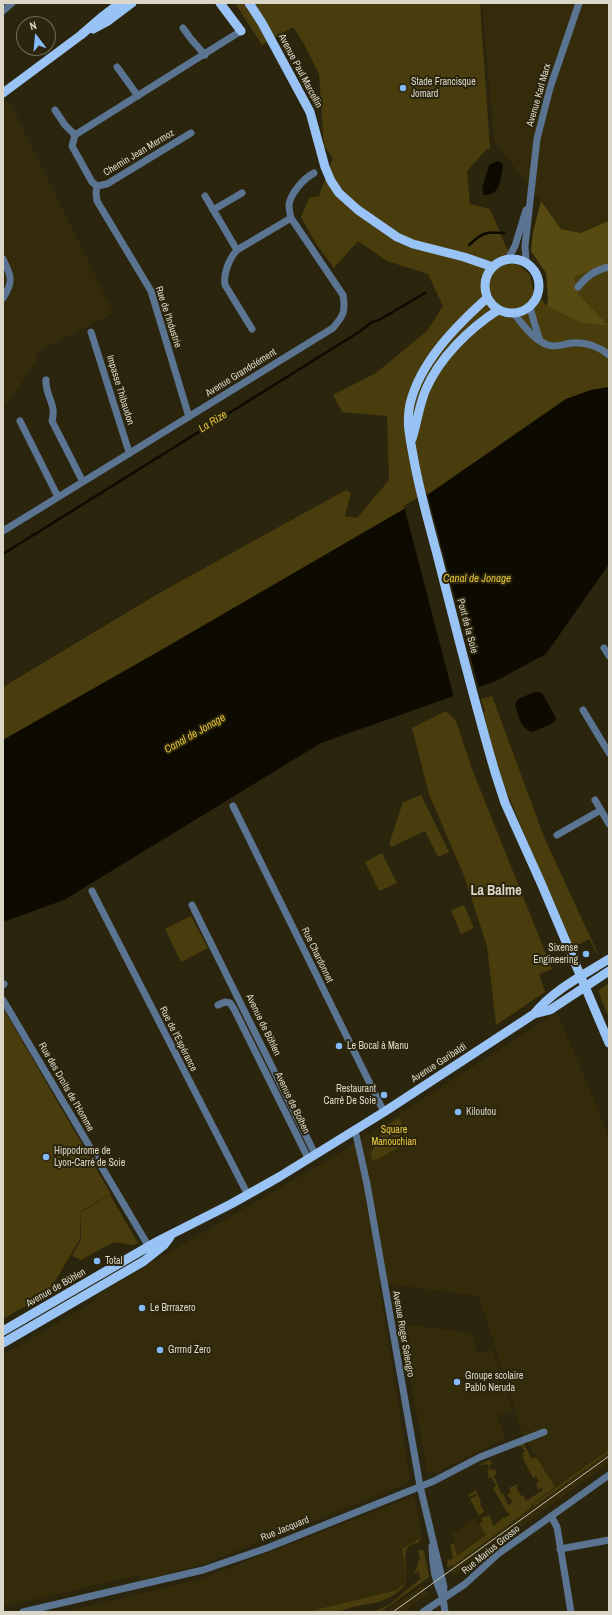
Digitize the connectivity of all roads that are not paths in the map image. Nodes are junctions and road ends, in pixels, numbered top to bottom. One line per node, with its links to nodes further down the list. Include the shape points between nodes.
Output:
1 (12, 3): 7 (street)
2 (120, 3): 10 (main road)
3 (132, 3): 10 (main road, via 108,22)
4 (220, 3): 9 (main road)
5 (249, 3): 30 (main road, Avenue Paul Marcellin, via 310,112 325,167 339,193 358,210 397,237)
6 (579, 3): 21 (street, Avenue Karl Marx, via 550,88 536,140)
7 (3, 11)
8 (183, 28): 11 (street)
9 (241, 31): 11 (street)
10 (81, 35): 13 (main road)
11 (205, 55): 14 (street)
12 (117, 67): 14 (street)
13 (3, 93)
14 (138, 96): 17 (street)
15 (55, 110): 17 (street, via 64,125)
16 (191, 133): 19 (street, Chemin Jean Mermoz, via 107,184)
17 (75, 135): 19 (street, via 72,146 92,182)
18 (314, 173): 24 (street, via 301,184 290,201)
19 (97, 186): 42 (street, Rue de l'Industrie, via 97,201 151,291)
20 (242, 193): 23 (street)
21 (530, 195): 27 (street, Avenue Karl Marx, via 515,246); 28 (street, Avenue Karl Marx)
22 (205, 196): 23 (street)
23 (213, 210): 25 (street)
24 (291, 218): 25 (street); 42 (street, Avenue Grandclément, via 343,295 345,306 342,317 332,328)
25 (237, 250): 37 (street, via 232,256 224,279 225,286)
26 (3, 259): 32 (street, via 10,273 10,288)
27 (508, 259): 28 (main road); 30 (main road)
28 (526, 262): 34 (main road, via 534,269 540,284 539,294)
29 (609, 266): 31 (street, via 587,276)
30 (493, 267): 33 (main road, via 485,280)
31 (578, 287)
32 (3, 298)
33 (487, 298): 35 (main road); 44 (main road, Pont de la Soie, via 456,328 434,356 420,380 410,404 408,421)
34 (530, 307): 36 (main road); 39 (street)
35 (498, 310): 36 (main road); 44 (main road, via 464,338 438,367 417,414)
36 (514, 314): 39 (street)
37 (252, 329)
38 (91, 332): 45 (street, Impasse Thibaudon)
39 (540, 341): 40 (street, via 554,346 587,344 600,348)
40 (609, 355)
41 (46, 380): 46 (street, via 47,392 53,406 52,421)
42 (189, 417): 45 (street, Avenue Grandclément)
43 (20, 421): 47 (street)
44 (411, 442): 62 (main road, Pont de la Soie, via 416,474 495,772 505,803)
45 (130, 454): 46 (street, Avenue Grandclément)
46 (83, 482): 47 (street, Avenue Grandclément)
47 (58, 497): 48 (street, Avenue Grandclément)
48 (3, 531)
49 (604, 648): 50 (street)
50 (609, 656)
51 (583, 710): 52 (street)
52 (609, 753)
53 (595, 800): 55 (street)
54 (233, 806): 68 (street, Rue Chardonnet)
55 (601, 810): 56 (street); 57 (street)
56 (609, 824)
57 (557, 835)
58 (92, 891): 71 (street, Rue de l'Espérance)
59 (192, 905): 70 (street, Avenue de Böhlen)
60 (609, 959): 62 (main road, Avenue Garibaldi)
61 (609, 971): 63 (main road, Avenue Garibaldi)
62 (582, 976): 63 (main road, Pont de la Soie); 66 (main road, Avenue Garibaldi, via 543,1002)
63 (585, 986): 66 (main road, Avenue Garibaldi, via 550,1010); 67 (main road, Pont de la Soie)
64 (3, 1000): 73 (street, Rue des Droits de l'Homme)
65 (218, 1005): 70 (street, Avenue de Bolhen, via 225,1002 234,1009)
66 (534, 1014): 68 (main road, Avenue Garibaldi)
67 (609, 1043)
68 (384, 1112): 69 (main road, Avenue Garibaldi)
69 (355, 1130): 70 (main road, Avenue de Böhlen); 80 (street, Avenue Roger Salengro, via 367,1184)
70 (311, 1156): 71 (main road, Avenue de Böhlen)
71 (248, 1195): 72 (main road, Avenue de Böhlen)
72 (173, 1234): 73 (main road, Avenue de Böhlen); 75 (main road, Avenue de Böhlen, via 144,1261)
73 (149, 1247): 74 (main road, Avenue de Böhlen)
74 (140, 1252): 75 (main road, Avenue de Böhlen, via 142,1256); 76 (main road, Avenue de Böhlen)
75 (126, 1271): 77 (main road, Avenue de Böhlen)
76 (3, 1331)
77 (3, 1343)
78 (544, 1432): 80 (street, Rue Jacquard, via 480,1457)
79 (609, 1474): 81 (street, Rue Marius Grosso)
80 (420, 1486): 84 (street, Avenue Roger Salengro, via 432,1542 434,1566); 85 (street, Rue Jacquard, via 267,1548 203,1570)
81 (551, 1516): 83 (street, via 557,1527); 84 (street, Rue Marius Grosso, via 498,1554 465,1584)
82 (609, 1540): 83 (street)
83 (560, 1549): 88 (street)
84 (443, 1598): 86 (street, Rue Marius Grosso); 87 (street, Avenue Roger Salengro)
85 (23, 1612)
86 (423, 1612)
87 (445, 1612)
88 (571, 1612)

